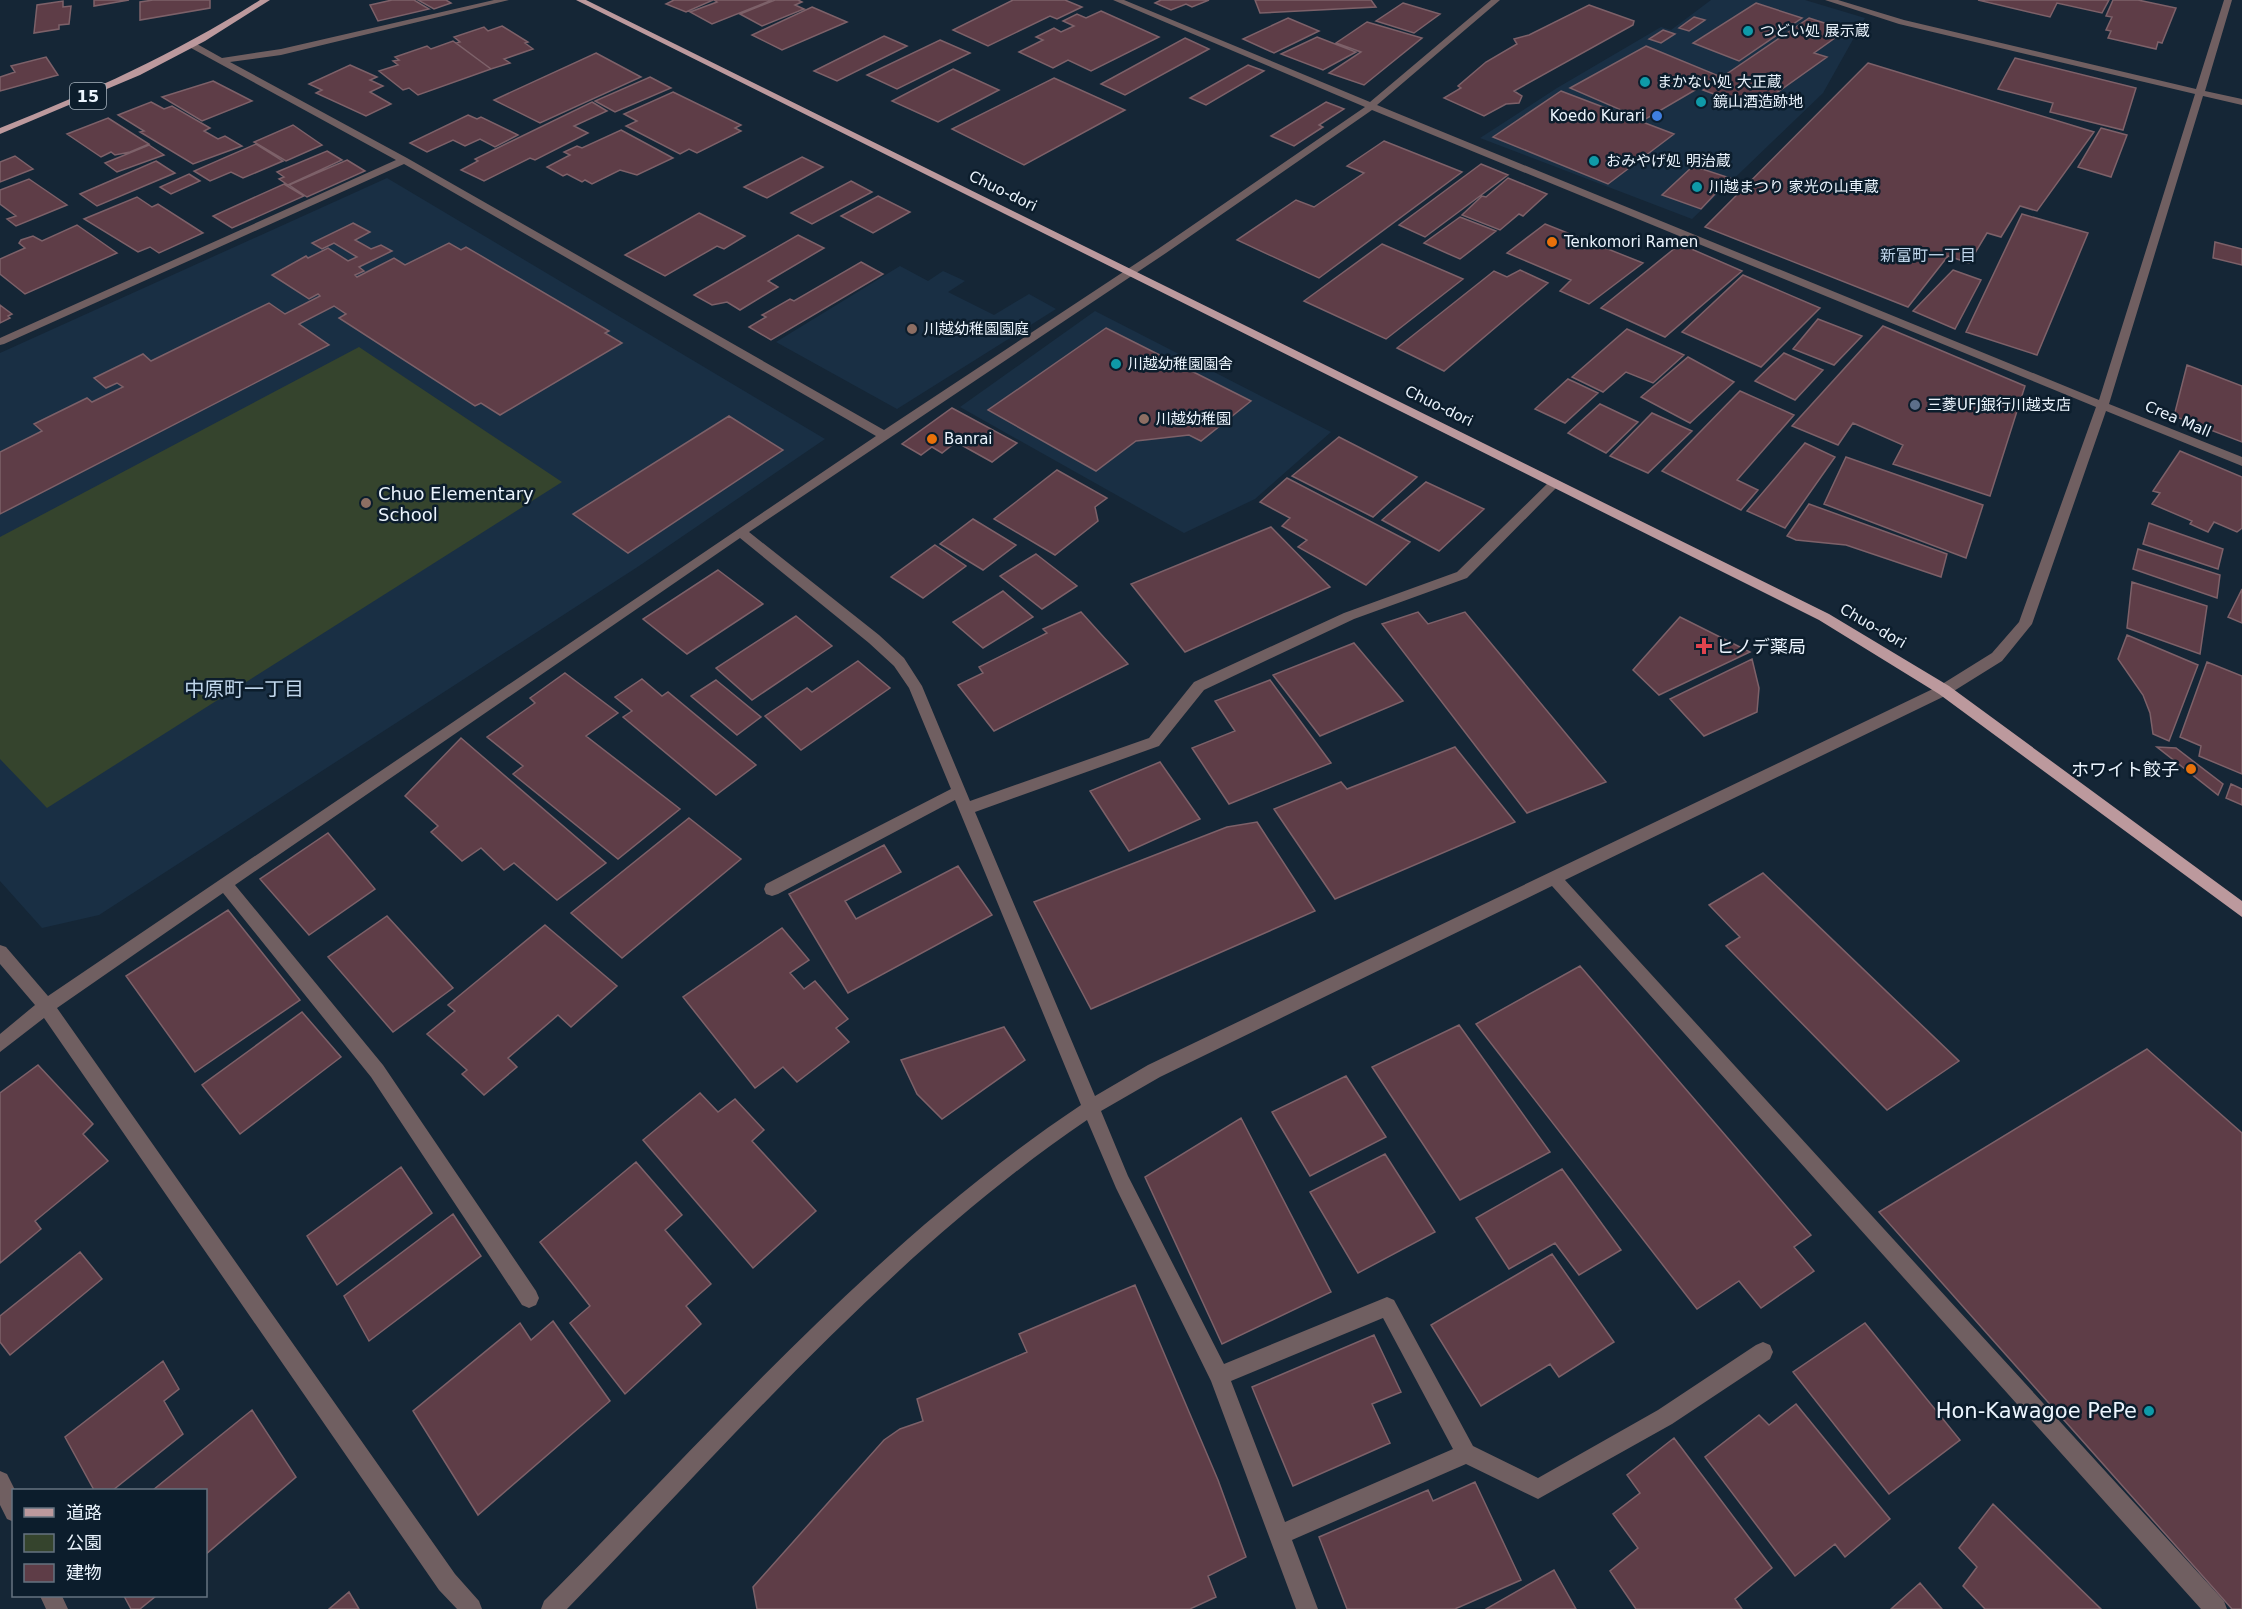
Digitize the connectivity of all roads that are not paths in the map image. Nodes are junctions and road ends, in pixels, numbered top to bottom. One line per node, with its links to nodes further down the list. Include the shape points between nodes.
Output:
1 (266, 0): 8 (main road, 15)
2 (505, 0): 9 (street, via 281,52)
3 (580, 0): 15 (main road, Chuo-dori)
4 (1117, 0): 12 (street, Crea Mall)
5 (1496, 0): 12 (street)
6 (1829, 0): 10 (street, via 1902,22)
7 (2228, 0): 10 (street)
8 (194, 46): 9 (street); 13 (main road, 15, via 102,90)
9 (224, 60): 14 (street)
10 (2200, 92): 11 (street); 17 (street)
11 (2242, 102)
12 (1370, 107): 15 (street); 17 (street, Crea Mall)
13 (0, 131)
14 (404, 159): 16 (street); 18 (street)
15 (1131, 273): 18 (street); 20 (main road, Chuo-dori)
16 (0, 342)
17 (2103, 404): 19 (street, Crea Mall); 22 (street, via 2025,624 1997,657)
18 (885, 435): 21 (street)
19 (2242, 462)
20 (1555, 483): 22 (main road, Chuo-dori, via 1824,617); 24 (street, via 1462,575 1350,616 1198,687 1154,742)
21 (740, 532): 23 (street, via 899,662 915,686); 26 (street)
22 (1944, 690): 25 (street); 28 (main road, Chuo-dori)
23 (960, 791): 24 (street); 27 (street)
24 (968, 808): 32 (street)
25 (1554, 878): 32 (street); 43 (street)
26 (225, 884): 30 (street); 33 (street, via 376,1071)
27 (772, 889)
28 (2242, 910)
29 (0, 952): 30 (street)
30 (46, 1006): 31 (street); 40 (street, via 447,1582)
31 (0, 1044)
32 (1091, 1105): 35 (street, via 1122,1182); 41 (street, via 941,1221 833,1319)
33 (529, 1298)
34 (1763, 1352): 36 (street, via 1665,1417 1538,1489)
35 (1219, 1377): 36 (street, via 1387,1307); 39 (street)
36 (1466, 1453): 39 (street)
37 (0, 1481): 38 (street)
38 (12, 1508)
39 (1279, 1535): 42 (street)
40 (471, 1609)
41 (552, 1609)
42 (1307, 1609)
43 (2216, 1609)

